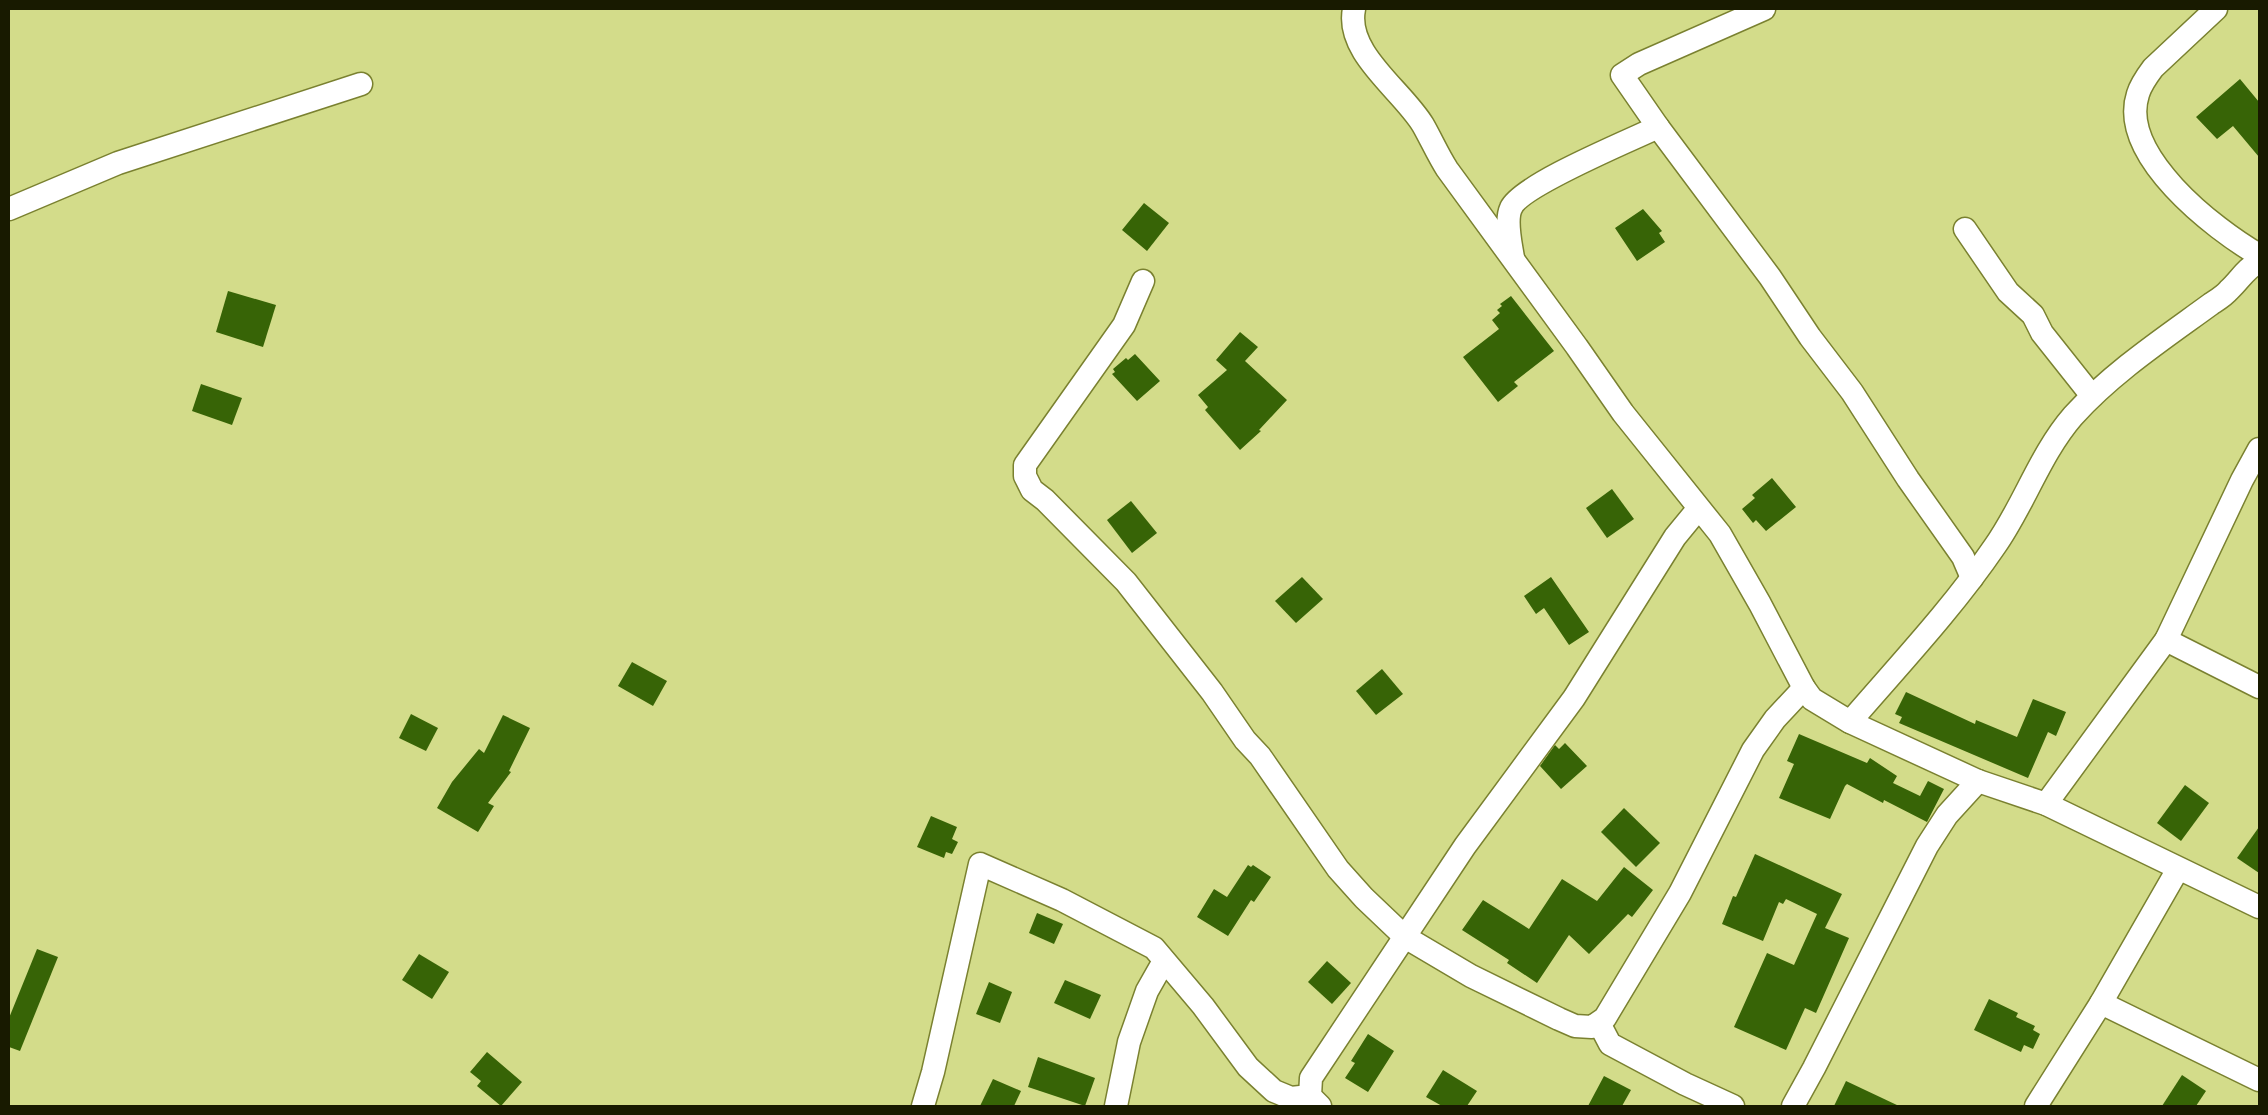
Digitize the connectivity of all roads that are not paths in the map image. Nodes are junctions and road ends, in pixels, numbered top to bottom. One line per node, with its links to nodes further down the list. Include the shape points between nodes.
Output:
1 (1354, 9): 9 (street, via 1354,34 1362,47 1423,125 1447,169)
2 (1764, 9): 5 (street, via 1639,64 1622,75)
3 (2216, 9): 8 (street, via 2145,79 2136,102 2138,126 2147,155 2174,187 2199,211)
4 (361, 84): 6 (street, via 118,163)
5 (1658, 127): 9 (street, via 1548,179 1517,198 1510,210); 16 (street, via 1852,392 1963,557)
6 (9, 209)
7 (1965, 229): 12 (street, via 2008,292 2033,315 2042,333)
8 (2259, 255)
9 (1513, 259): 15 (street, via 1623,413)
10 (2259, 262): 12 (street, via 2247,269 2228,292 2147,350)
11 (1143, 281): 25 (street, via 1124,324 1033,452 1025,465 1025,476 1032,490 1126,582 1260,756 1338,869)
12 (2092, 396): 16 (street, via 2060,433 2014,515)
13 (2259, 448): 14 (street)
14 (2254, 470): 17 (street)
15 (1698, 509): 19 (street, via 1720,534); 25 (street, via 1675,537 1574,698 1465,846)
16 (1972, 578): 20 (street, via 1955,602)
17 (2166, 640): 18 (street); 22 (street)
18 (2259, 687)
19 (1804, 688): 20 (street, via 1812,699); 28 (street, via 1775,719 1753,750 1680,893 1616,1001)
20 (1850, 722): 21 (street)
21 (1978, 781): 22 (street); 34 (street, via 1947,815 1927,846)
22 (2046, 804): 23 (street)
23 (2178, 869): 24 (street); 27 (street)
24 (2259, 907)
25 (1405, 937): 28 (street, via 1471,976 1559,1019 1584,1027); 30 (street, via 1310,1078)
26 (1164, 961): 30 (street, via 1203,1006 1248,1067 1274,1091 1291,1098); 31 (street, via 1154,948 1127,933 980,864); 32 (street, via 1147,990 1129,1042)
27 (2101, 1003): 29 (street); 35 (street)
28 (1599, 1023): 33 (street, via 1610,1044)
29 (2259, 1080)
30 (1315, 1101)
31 (923, 1106)
32 (1116, 1106)
33 (1733, 1106)
34 (1793, 1106)
35 (2036, 1106)

